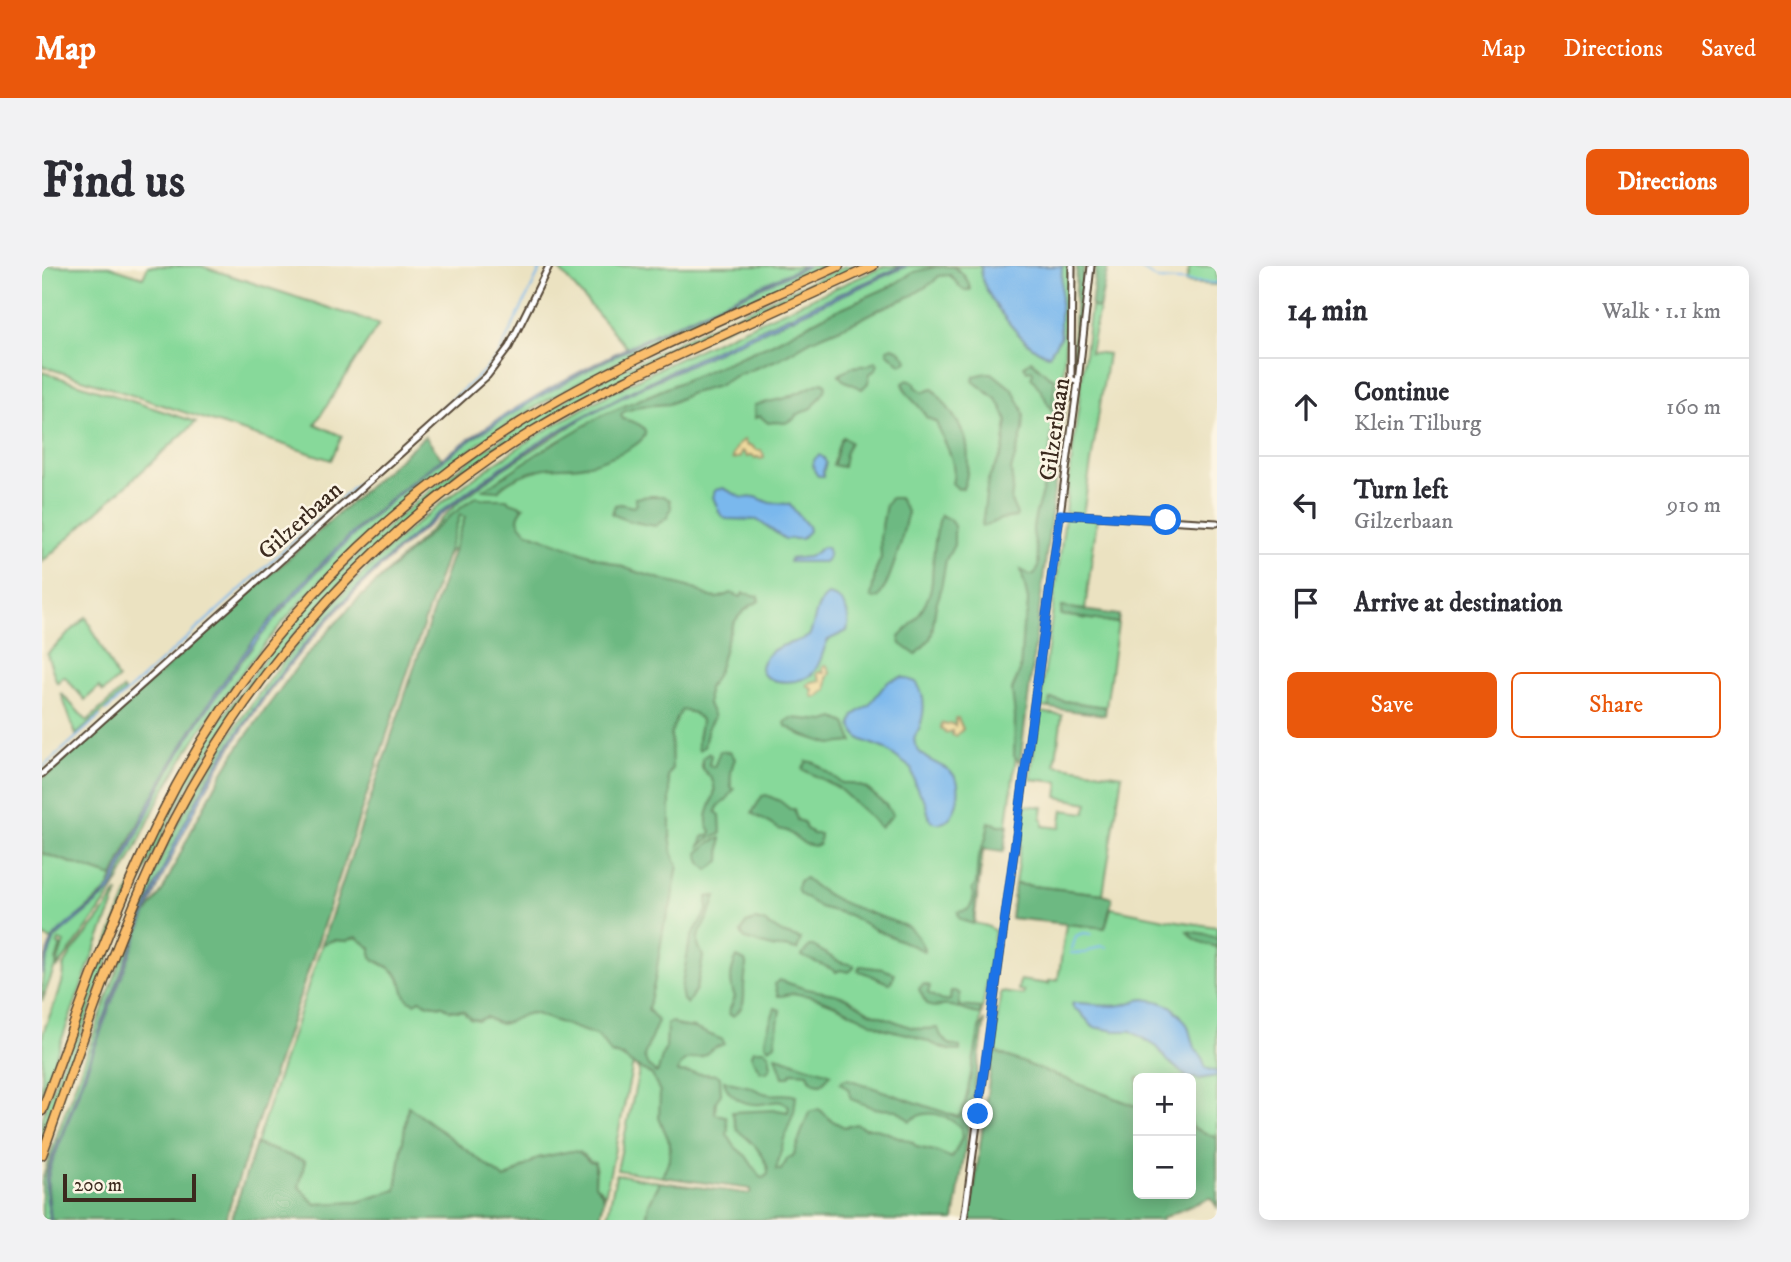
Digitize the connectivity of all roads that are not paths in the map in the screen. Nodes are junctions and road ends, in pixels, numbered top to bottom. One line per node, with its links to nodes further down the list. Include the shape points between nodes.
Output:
1 (549, 266): 9 (street, Gilzerbaan, via 515,338 487,376)
2 (839, 266): 10 (highway, via 644,355 522,421 421,493 322,584 227,703 166,804 114,916)
3 (873, 266): 11 (highway, via 651,368 531,432 430,504 334,594 245,703 173,823 118,947)
4 (1072, 266): 6 (street, via 1070,375)
5 (1091, 266): 6 (street, Gilzerbaan)
6 (1078, 382): 7 (street, Gilzerbaan)
7 (1060, 514): 8 (street); 12 (street, Gilzerbaan)
8 (1217, 523)
9 (42, 774)
10 (42, 1111)
11 (42, 1155)
12 (964, 1220)

